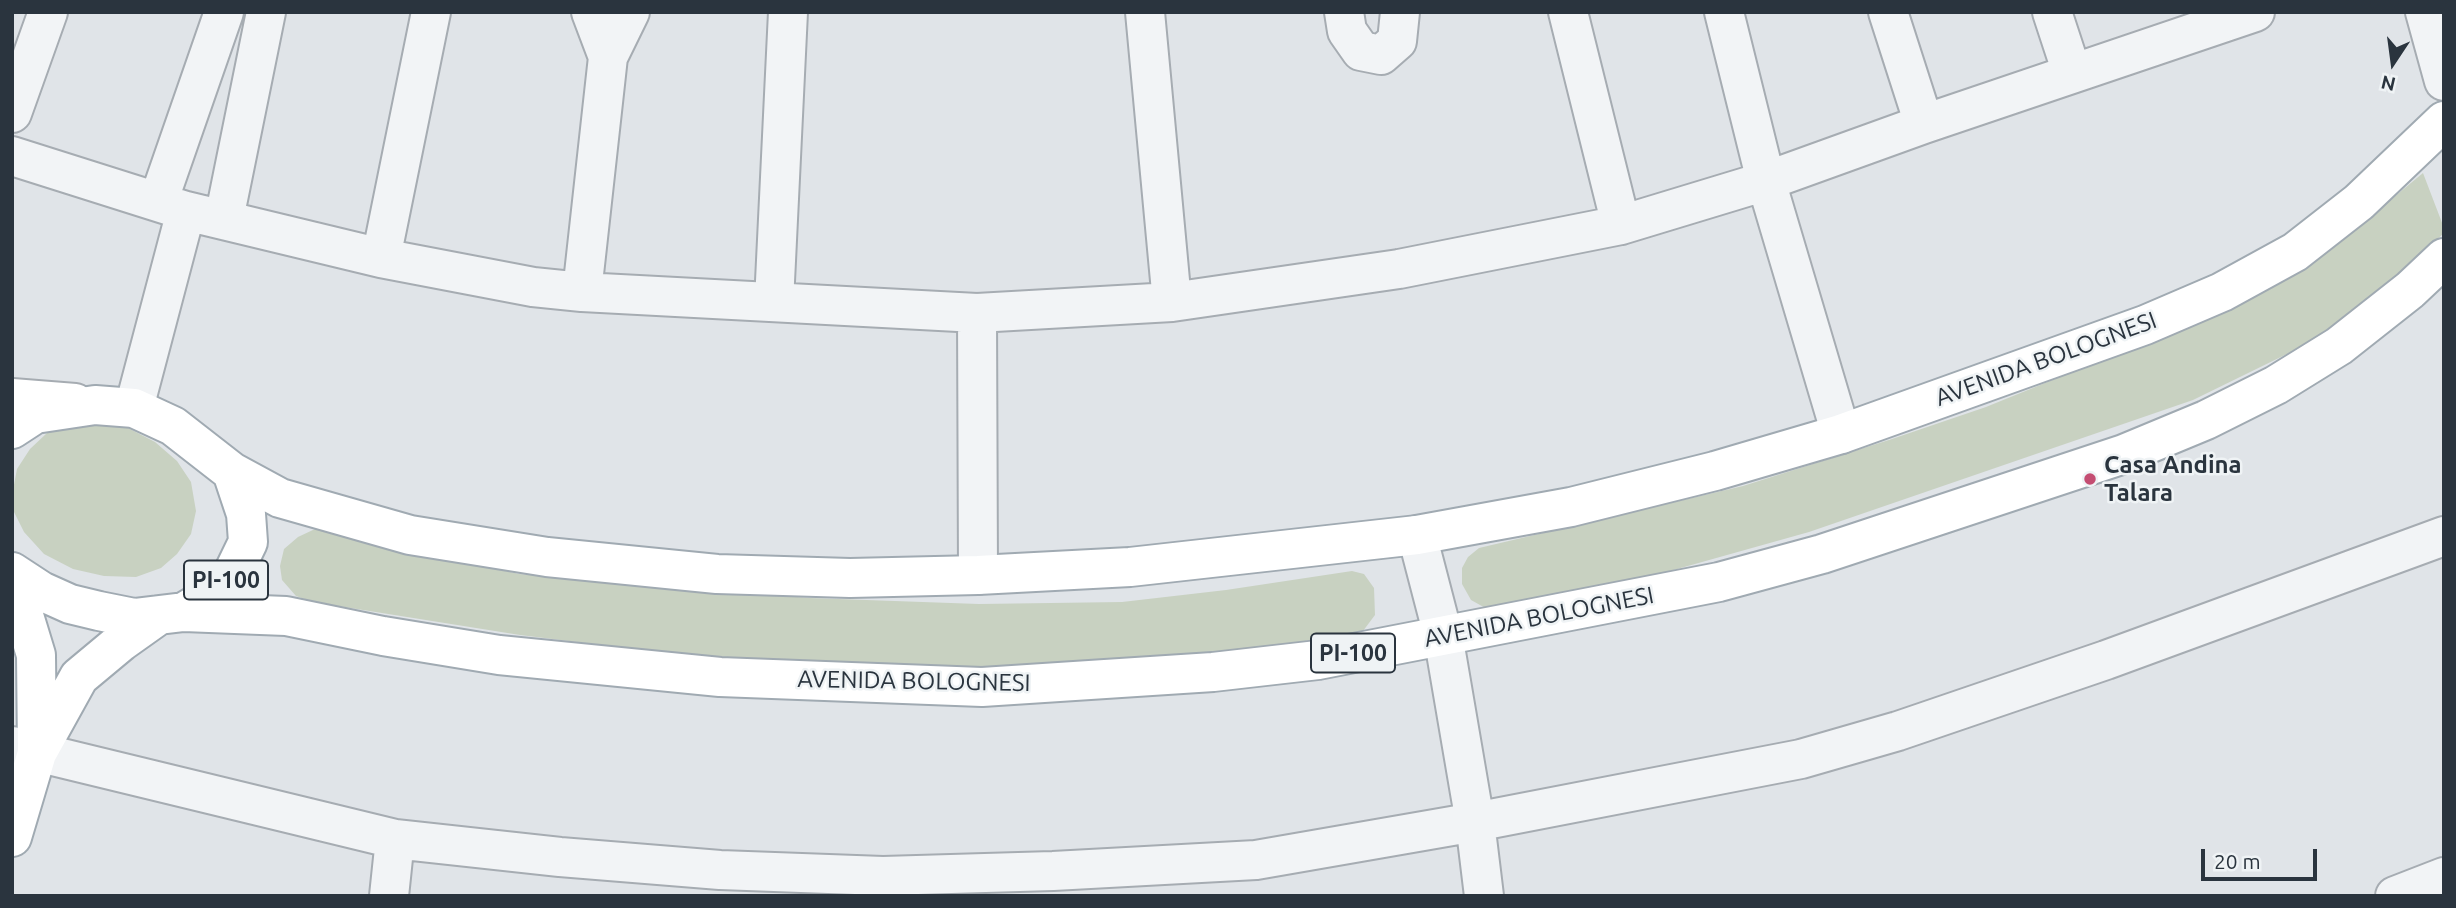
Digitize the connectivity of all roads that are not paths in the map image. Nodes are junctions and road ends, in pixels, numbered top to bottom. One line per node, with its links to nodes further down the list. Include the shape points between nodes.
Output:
1 (48, 12): 20 (street)
2 (224, 12): 25 (street)
3 (266, 12): 26 (street)
4 (431, 12): 28 (street)
5 (591, 12): 17 (street)
6 (630, 12): 17 (street)
7 (788, 12): 31 (street)
8 (1145, 12): 32 (street)
9 (1344, 12): 10 (street, via 1347,31 1361,51 1381,55 1397,41)
10 (1400, 12)
11 (1568, 12): 27 (street)
12 (1724, 12): 24 (street)
13 (1888, 12): 22 (street)
14 (2052, 12): 18 (street)
15 (2424, 12): 19 (street)
16 (2232, 16): 18 (street)
17 (608, 57): 30 (street)
18 (2072, 74): 22 (street)
19 (2444, 81)
20 (12, 113)
21 (2444, 121): 38 (main road, AVENIDA BOLOGNESI, via 2359,202 2295,252 2222,292 2145,325)
22 (1924, 124): 24 (street)
23 (12, 156): 25 (street)
24 (1766, 181): 27 (street); 38 (street)
25 (172, 207): 26 (street); 36 (street)
26 (224, 219): 28 (street)
27 (1621, 225): 32 (street, via 1399,269)
28 (381, 258): 30 (street)
29 (2444, 258): 45 (main road, AVENIDA BOLOGNESI / PI-100, via 2339,346 2276,386 2124,454 1822,554 1719,582)
30 (582, 292): 31 (street)
31 (775, 302): 33 (street)
32 (1172, 303): 33 (street)
33 (978, 313): 43 (street)
34 (12, 398): 35 (main road)
35 (95, 405): 36 (main road, AVENIDA BOLOGNESI); 37 (main road, via 34,414)
36 (134, 408): 39 (main road, AVENIDA BOLOGNESI, via 173,425)
37 (12, 429)
38 (1841, 434): 40 (main road, AVENIDA BOLOGNESI, via 1571,507)
39 (232, 472): 43 (main road, AVENIDA BOLOGNESI, via 280,498 410,535 547,558 718,574); 44 (main road, PI-100, via 246,514 248,542 232,575 209,597)
40 (1418, 535): 43 (main road, AVENIDA BOLOGNESI, via 1130,567); 45 (street)
41 (2444, 536): 47 (street, via 1898,731 1801,759)
42 (12, 574): 44 (main road, PI-100, via 70,604 134,618); 46 (main road, PI-100, via 36,655)
43 (978, 575)
44 (172, 613): 45 (main road, AVENIDA BOLOGNESI / PI-100, via 286,616 499,655 720,677 982,687 1213,672 1318,660); 46 (main road, PI-100, via 121,642 79,677)
45 (1443, 635): 47 (street)
46 (25, 750): 48 (main road, PI-100); 49 (street)
47 (1475, 822): 49 (street, via 1256,860 883,876 559,858); 52 (street)
48 (12, 837)
49 (395, 839): 51 (street)
50 (2444, 877): 53 (street)
51 (389, 896)
52 (1483, 896)
53 (2395, 896)

